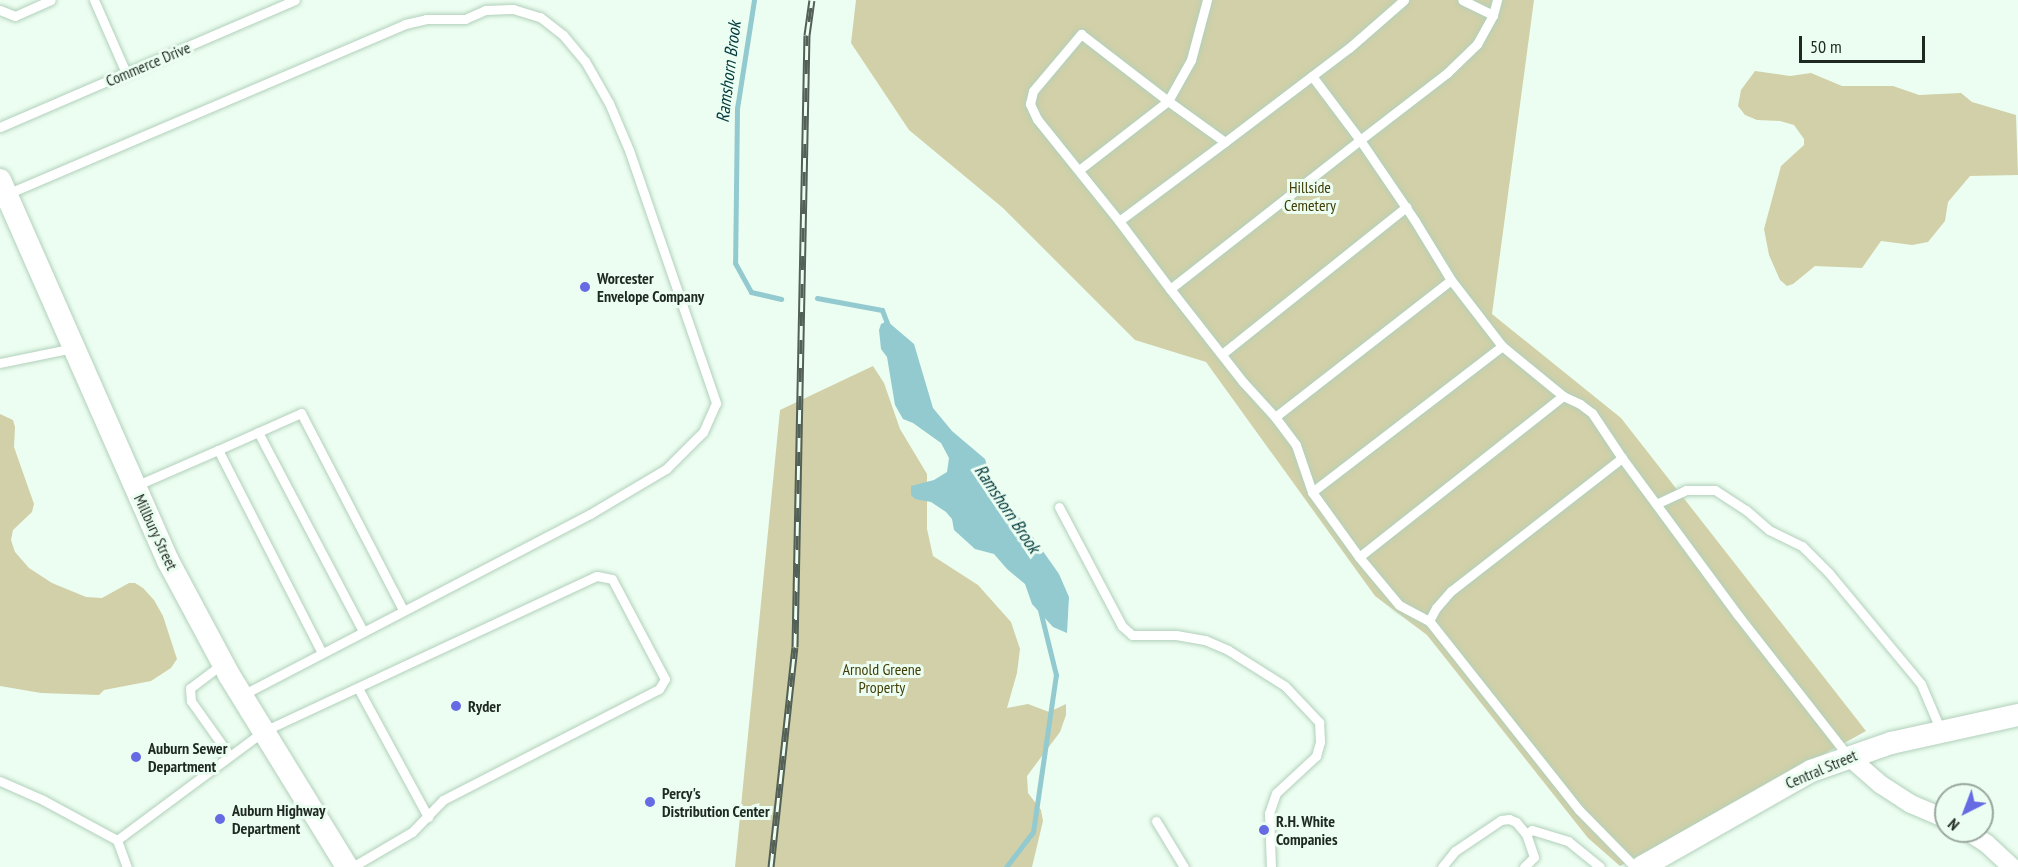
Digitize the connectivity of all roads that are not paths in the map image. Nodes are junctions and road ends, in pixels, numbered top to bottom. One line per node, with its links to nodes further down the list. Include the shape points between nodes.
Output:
1 (51, 0): 8 (lane, via 15,16)
2 (94, 0): 10 (lane)
3 (295, 0): 10 (lane, Commerce Drive)
4 (1207, 0): 12 (lane, via 1191,60)
5 (1404, 0): 11 (lane, via 1392,14)
6 (1462, 0): 9 (lane)
7 (1497, 0): 9 (lane)
8 (0, 10)
9 (1493, 15): 14 (lane, via 1477,44 1447,73)
10 (126, 73): 13 (lane, Commerce Drive)
11 (1312, 76): 14 (lane); 15 (lane)
12 (1168, 101): 15 (lane); 16 (lane); 16 (lane, via 1082,34 1033,91 1030,104 1036,119)
13 (0, 127)
14 (1360, 140): 18 (lane); 21 (lane)
15 (1225, 142): 19 (lane)
16 (1079, 170): 19 (lane)
17 (3, 187): 23 (street, Millbury Street); 36 (lane, via 405,24 426,19 465,19 485,10 513,9 540,17 563,35 585,61 629,150 717,403 703,432 666,469 590,514)
18 (1406, 207): 20 (lane); 24 (lane)
19 (1119, 221): 21 (lane)
20 (1451, 280): 22 (lane); 27 (lane)
21 (1170, 289): 24 (lane)
22 (1502, 346): 26 (lane); 32 (lane)
23 (74, 348): 25 (lane); 31 (street, Millbury Street)
24 (1222, 354): 27 (lane)
25 (0, 363)
26 (1563, 396): 30 (lane, via 1592,413); 35 (lane)
27 (1275, 417): 32 (lane, via 1296,445)
28 (258, 432): 29 (lane); 36 (lane, via 301,413); 38 (lane)
29 (218, 450): 31 (lane); 39 (lane)
30 (1622, 458): 33 (lane); 37 (lane, via 1451,591)
31 (135, 486): 40 (street, Millbury Street, via 168,561)
32 (1312, 492): 35 (lane)
33 (1656, 504): 45 (lane, via 1686,490 1715,490 1769,530 1802,546 1921,684); 47 (lane)
34 (1059, 507): 59 (lane, via 1122,626 1132,635 1176,635 1205,640 1228,650 1286,686 1319,722 1316,756 1276,794 1269,813)
35 (1359, 557): 37 (lane, via 1399,605)
36 (403, 610): 38 (lane)
37 (1429, 621): 63 (lane, via 1579,810)
38 (363, 631): 39 (lane)
39 (321, 653): 42 (lane)
40 (223, 664): 42 (street, Millbury Street); 46 (lane, via 190,688 191,701)
41 (358, 688): 44 (lane); 50 (lane); 50 (lane, via 597,576 612,579 664,679 659,689 443,800)
42 (242, 695): 44 (street, Millbury Street)
43 (2018, 715): 45 (street, Central Street)
44 (264, 731): 46 (lane); 56 (street, Millbury Street)
45 (1942, 732): 47 (street, Central Street)
46 (230, 756): 53 (lane)
47 (1848, 756): 49 (street, via 1880,784); 64 (street, Central Street, via 1778,787)
48 (0, 781): 53 (lane)
49 (1934, 814)
50 (428, 817): 57 (lane, via 412,832)
51 (1156, 821): 58 (lane)
52 (1526, 834): 60 (lane, via 1516,822 1501,820 1455,851); 61 (lane, via 1534,857); 62 (lane, via 1540,831 1568,840)
53 (117, 840): 55 (lane)
54 (1985, 843): 65 (street)
55 (127, 867)
56 (347, 867)
57 (352, 867)
58 (1184, 867)
59 (1271, 867)
60 (1442, 867)
61 (1524, 867)
62 (1600, 867)
63 (1635, 867)
64 (1642, 867)
65 (2012, 867)

